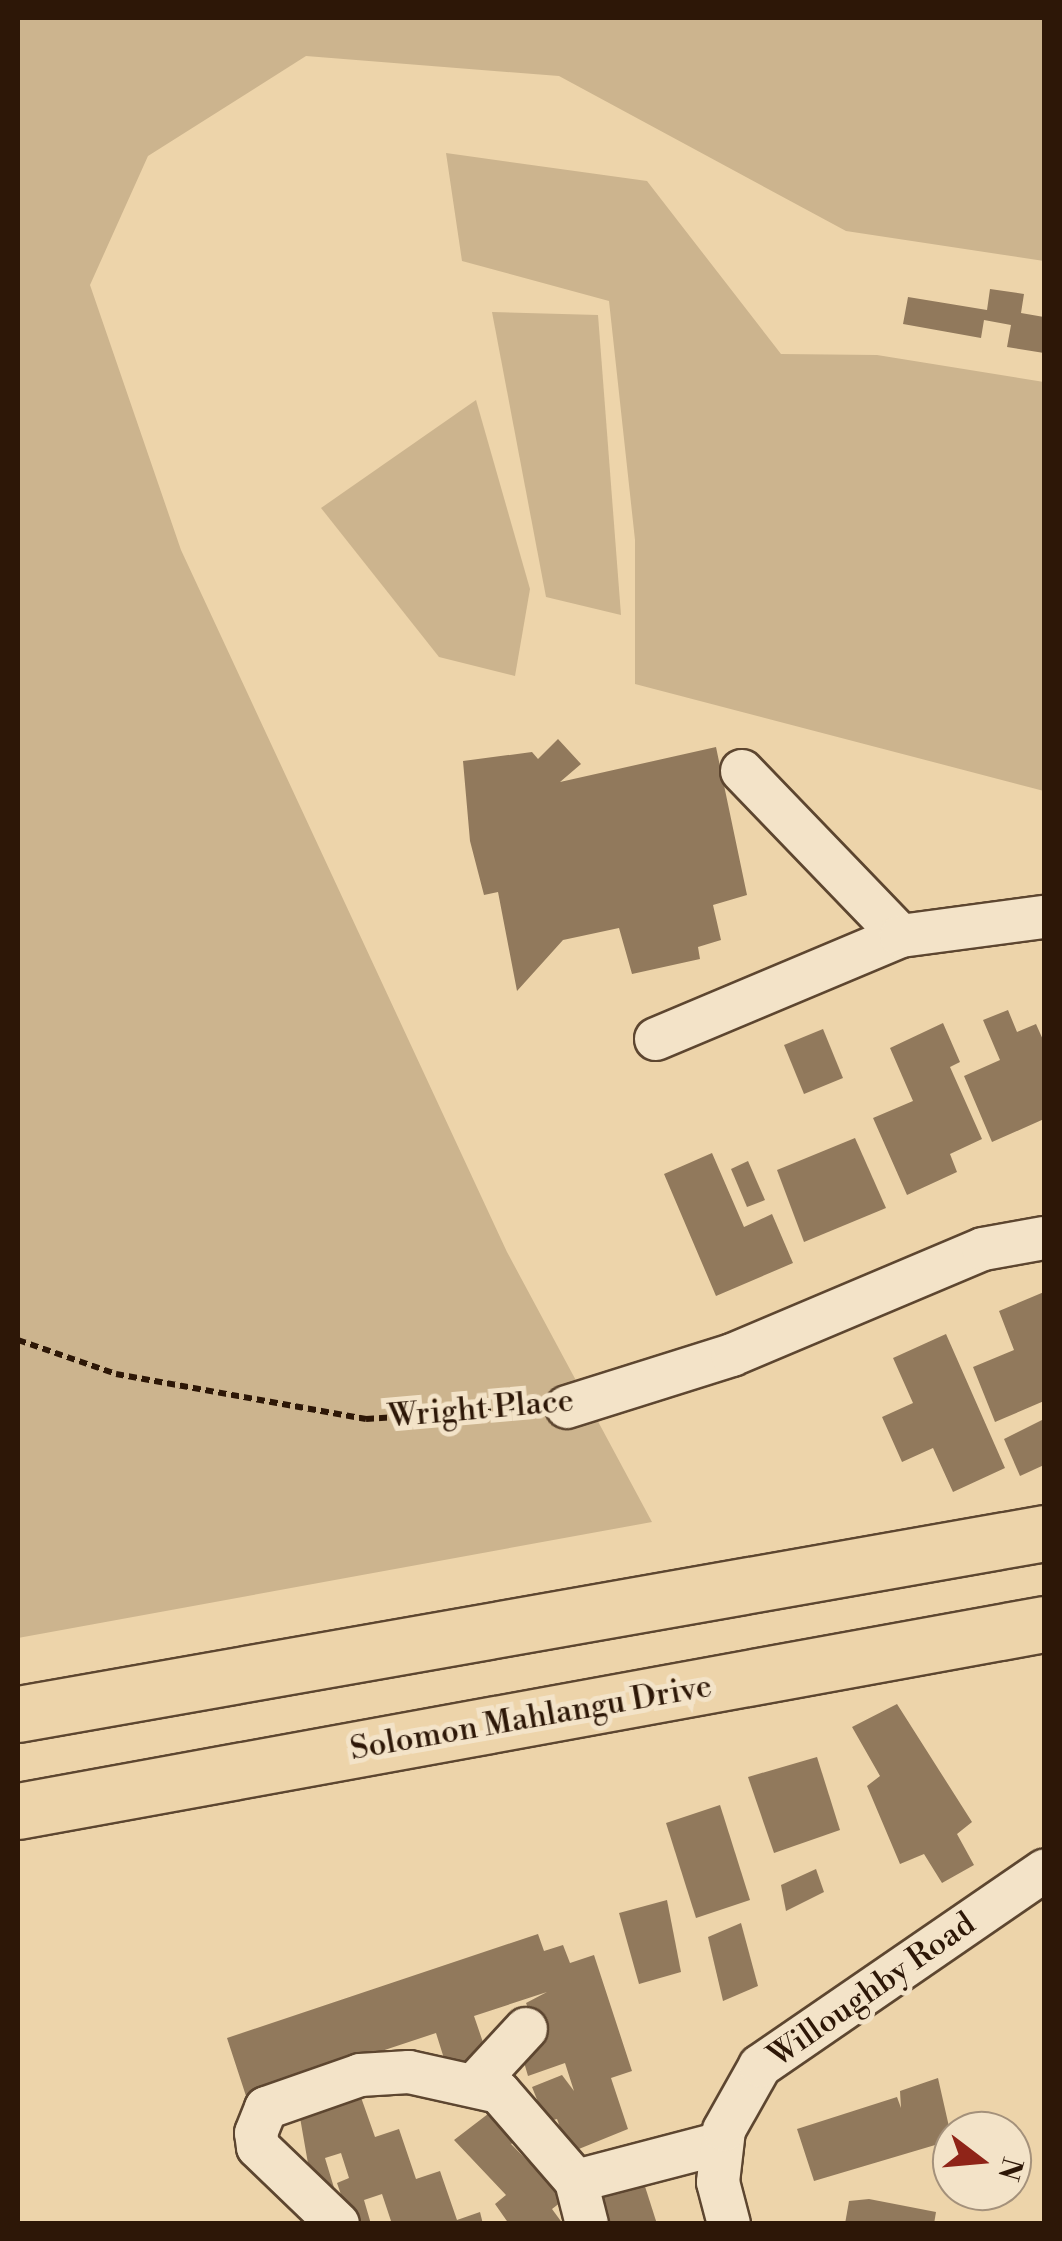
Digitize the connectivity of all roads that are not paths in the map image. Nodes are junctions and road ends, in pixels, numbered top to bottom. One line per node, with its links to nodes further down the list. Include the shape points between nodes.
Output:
1 (742, 772): 3 (street)
2 (1044, 917): 3 (street)
3 (901, 936): 4 (street)
4 (656, 1039)
5 (1044, 1238): 6 (street, Wright Place, via 983,1249 732,1356)
6 (567, 1407)
7 (1044, 1533): 9 (highway)
8 (1044, 1624): 10 (highway, Solomon Mahlangu Drive)
9 (18, 1714)
10 (18, 1811)
11 (1044, 1871): 14 (street, Willoughby Road, via 760,2066)
12 (526, 2029): 13 (street)
13 (476, 2084): 15 (street, via 513,2104); 16 (street, via 382,2072 266,2108 258,2147)
14 (723, 2136): 15 (street); 18 (street, via 718,2182)
15 (576, 2181): 17 (street)
16 (338, 2224)
17 (587, 2224)
18 (729, 2224)

